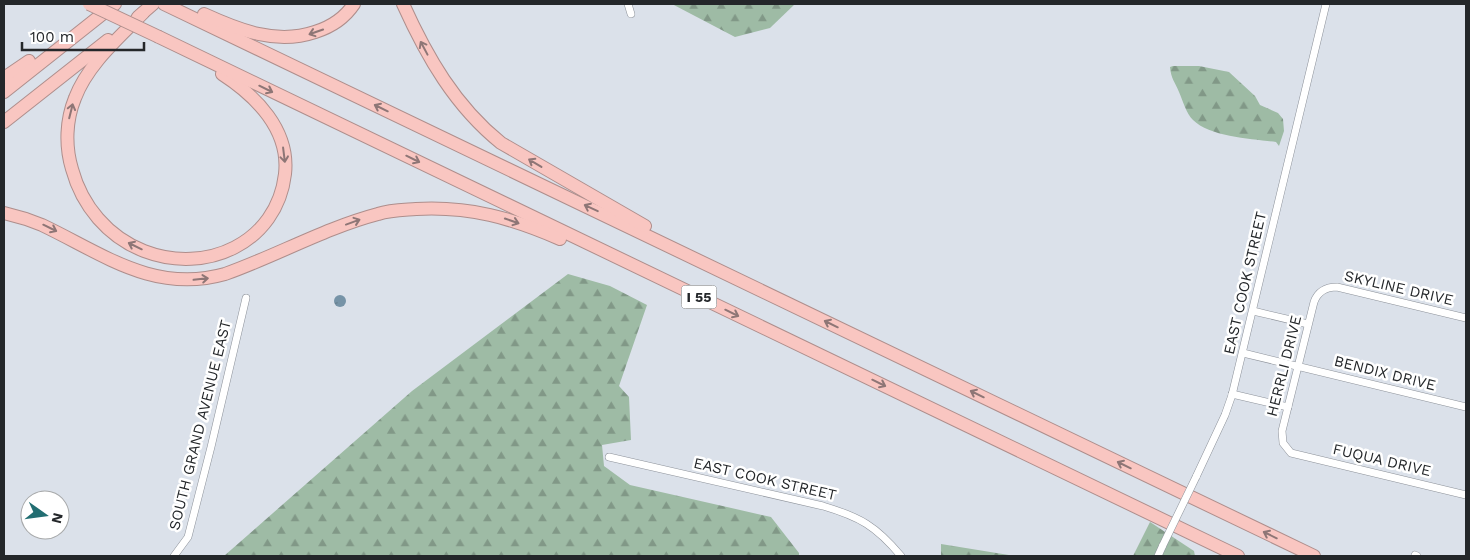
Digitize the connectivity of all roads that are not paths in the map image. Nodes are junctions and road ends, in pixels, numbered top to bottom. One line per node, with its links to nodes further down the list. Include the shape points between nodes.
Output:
1 (115, 4): 12 (highway)
2 (153, 4): 10 (highway)
3 (164, 4): 9 (highway, I 55)
4 (354, 4): 9 (highway, one-way to 9, via 331,26 293,37 256,34)
5 (403, 4): 19 (highway, one-way to 5, via 501,143 460,104 443,80)
6 (628, 4): 11 (street)
7 (1326, 4): 22 (street, EAST COOK STREET)
8 (90, 5): 13 (highway, I 55, bridge)
9 (186, 9): 19 (highway, I 55, one-way to 9)
10 (143, 13): 13 (highway, one-way to 10, via 226,77 260,105 271,118 284,152 281,197 262,227 239,246 194,258 145,251 106,227 81,194 69,160 69,121 80,87 100,57); 16 (highway)
11 (631, 14)
12 (58, 48): 14 (highway, via 40,53); 15 (highway)
13 (182, 48): 18 (highway, I 55, one-way to 18)
14 (4, 78)
15 (4, 92)
16 (4, 122)
17 (4, 213): 18 (highway, one-way to 18, via 26,218 137,271 179,280 211,278 233,271 379,213 429,209 476,211 500,217)
18 (660, 278): 36 (highway, I 55, one-way to 36)
19 (745, 283): 37 (highway, I 55, one-way to 19)
20 (1325, 289): 23 (street, SKYLINE DRIVE, via 1337,287); 24 (street, HERRLI DRIVE, via 1318,293)
21 (246, 298): 33 (street, SOUTH GRAND AVENUE EAST, via 188,537)
22 (1253, 311): 24 (street); 25 (street, EAST COOK STREET)
23 (1466, 318)
24 (1308, 324): 26 (street, HERRLI DRIVE)
25 (1243, 353): 26 (street, BENDIX DRIVE); 27 (street, EAST COOK STREET)
26 (1298, 366): 28 (street, HERRLI DRIVE); 29 (street, BENDIX DRIVE)
27 (1232, 394): 28 (street); 35 (street, EAST COOK STREET, bridge)
28 (1288, 407): 30 (street, HERRLI DRIVE, via 1282,432 1283,443)
29 (1466, 407)
30 (1291, 453): 32 (street, FUQUA DRIVE)
31 (609, 457): 34 (street, EAST COOK STREET, via 851,514 873,527)
32 (1466, 495)
33 (174, 556)
34 (901, 556)
35 (1158, 556)
36 (1238, 556)
37 (1314, 556)

